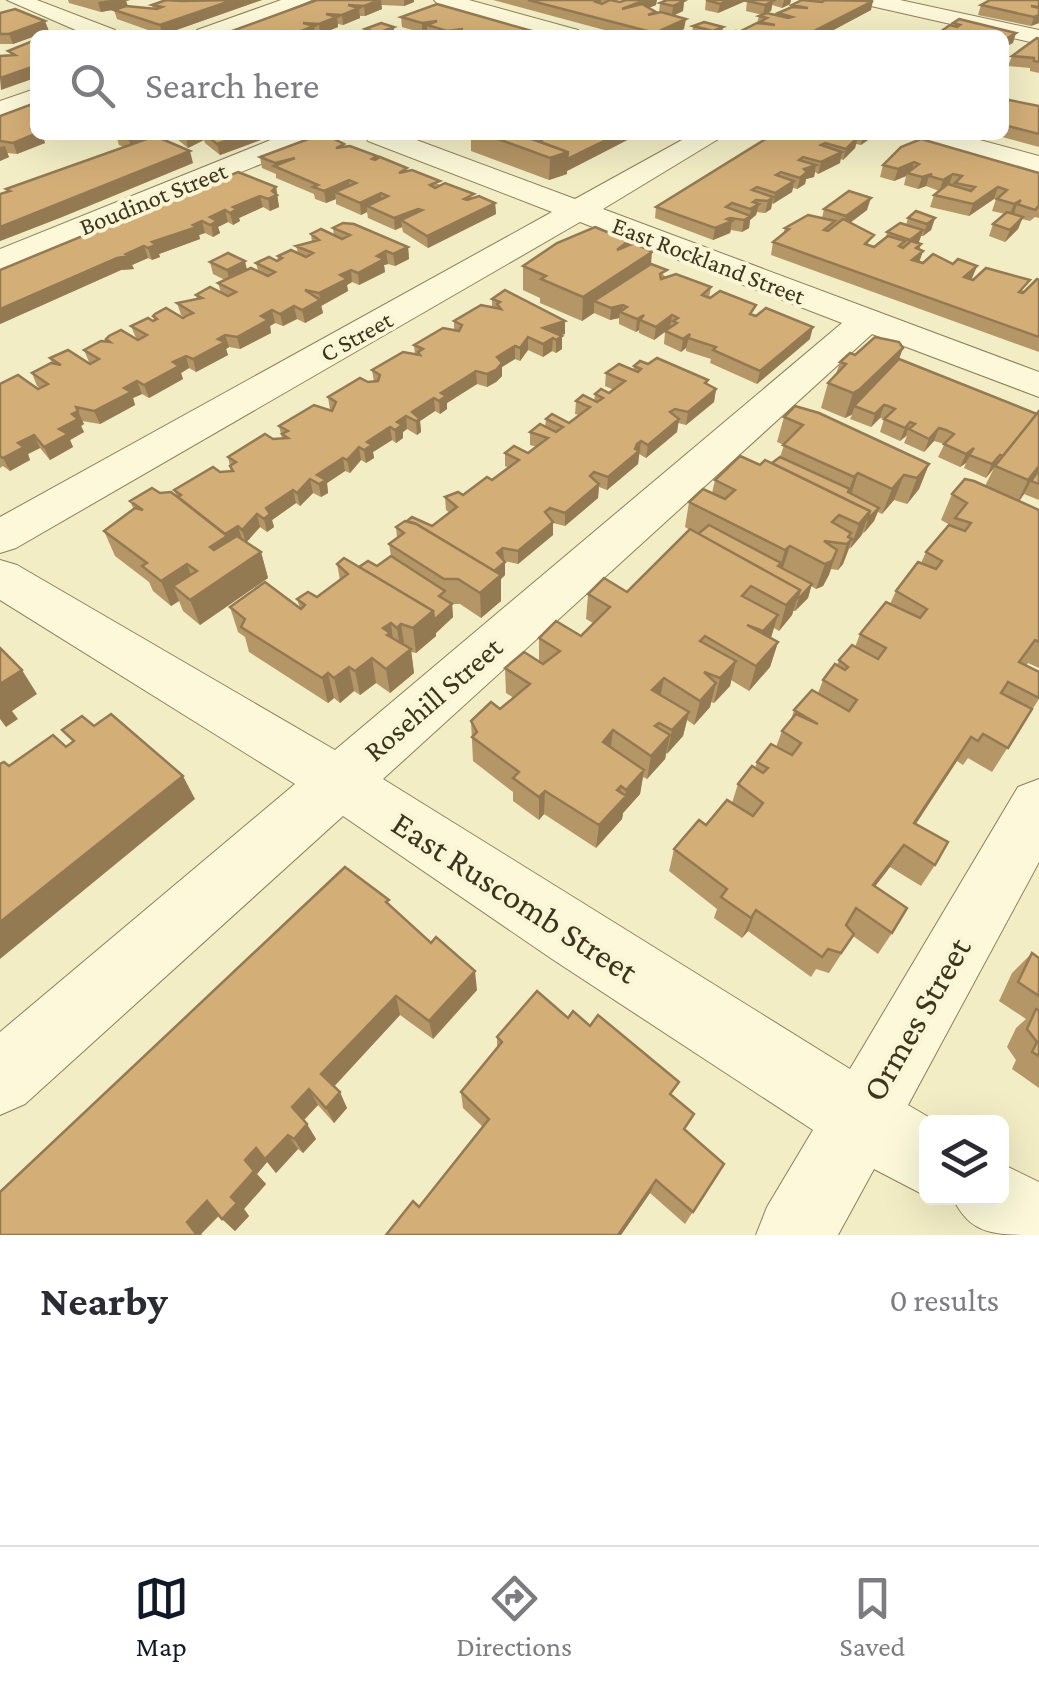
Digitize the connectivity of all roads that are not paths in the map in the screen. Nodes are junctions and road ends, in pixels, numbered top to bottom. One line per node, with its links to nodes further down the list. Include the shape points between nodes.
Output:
1 (301, 0): 10 (street)
2 (444, 0): 11 (street)
3 (871, 0): 6 (street)
4 (948, 0): 6 (street)
5 (31, 2): 7 (street); 9 (street)
6 (926, 12): 8 (street); 12 (street)
7 (0, 14)
8 (900, 28)
9 (95, 30)
10 (219, 30)
11 (552, 30)
12 (1039, 36)
13 (30, 98): 14 (street)
14 (0, 110)
15 (295, 140): 21 (street, Boudinot Street)
16 (391, 140): 20 (street, East Rockland Street)
17 (702, 140): 20 (street, C Street)
18 (948, 140): 19 (street)
19 (1039, 165)
20 (578, 210): 22 (street, East Rockland Street); 24 (street, C Street)
21 (0, 261)
22 (867, 320): 23 (street, East Rockland Street); 26 (street, Rosehill Street)
23 (1039, 385)
24 (0, 537)
25 (0, 577): 26 (street, East Ruscomb Street)
26 (338, 781): 28 (street, Rosehill Street); 29 (street, East Ruscomb Street)
27 (1039, 805): 29 (street, Ormes Street)
28 (0, 1079)
29 (859, 1118): 30 (street, East Ruscomb Street); 33 (street, Ormes Street)
30 (919, 1154)
31 (1003, 1205): 32 (street)
32 (1039, 1226)
33 (795, 1235)

